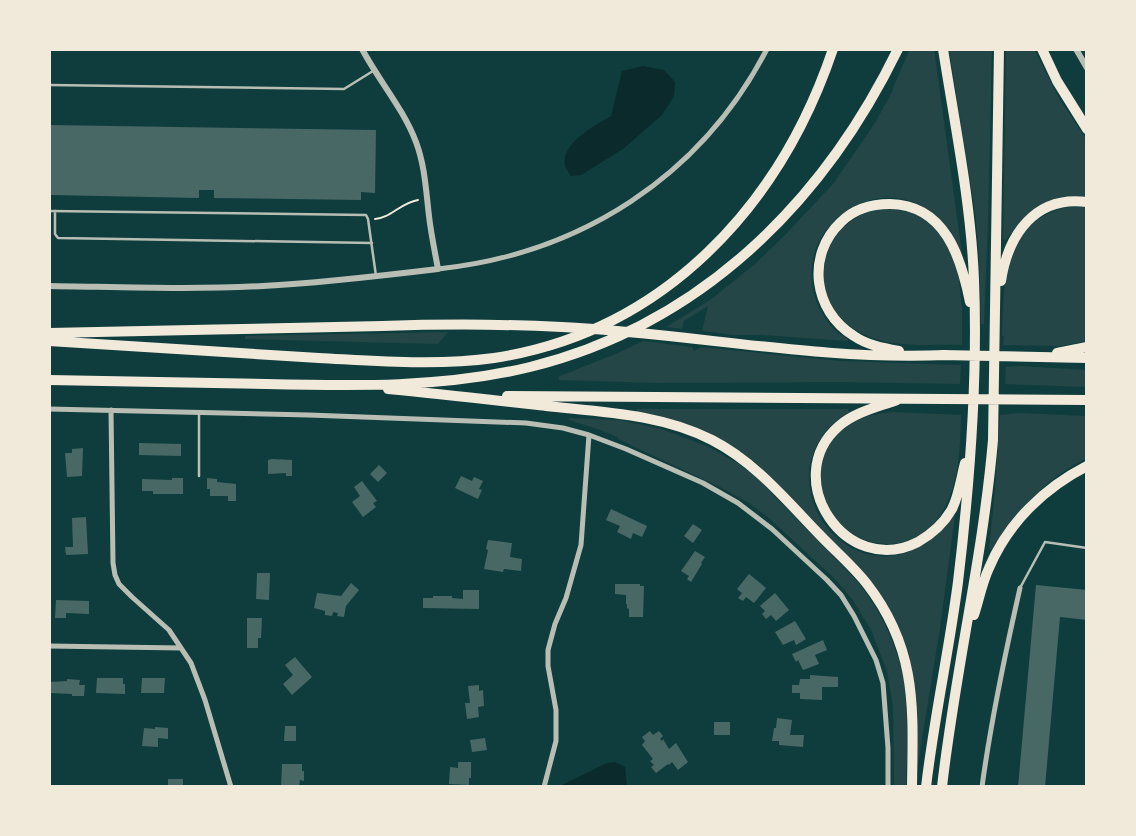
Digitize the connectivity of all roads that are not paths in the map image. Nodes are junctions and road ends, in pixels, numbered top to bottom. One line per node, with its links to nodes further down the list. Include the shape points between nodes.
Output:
1 (362, 49): 10 (street)
2 (767, 49): 17 (street, via 709,134 640,195 542,247)
3 (833, 49): 23 (highway, via 790,146 737,223 668,286 578,336 497,357 431,363)
4 (898, 49): 29 (highway, via 853,130 793,208 720,276 661,315 597,346 529,367 459,379)
5 (943, 49): 20 (highway, via 971,232)
6 (999, 49): 21 (highway)
7 (1042, 49): 12 (highway)
8 (1076, 49): 9 (street)
9 (1087, 68)
10 (374, 71): 11 (lane, via 344,89); 17 (street, via 417,145)
11 (49, 85)
12 (1087, 129)
13 (1087, 202): 21 (highway, via 1042,209 1015,236 1003,265)
14 (49, 211): 15 (lane)
15 (55, 211): 16 (lane, via 366,215); 16 (lane, via 58,238)
16 (372, 243): 18 (lane)
17 (438, 269): 18 (street)
18 (376, 276): 19 (street, via 262,286)
19 (49, 286)
20 (975, 326): 25 (highway, via 959,260 938,224 918,210 880,204 855,212 840,223 819,260 820,290 832,316 864,342 915,354); 37 (highway)
21 (995, 330): 42 (highway, via 993,440)
22 (49, 333): 25 (highway, via 536,326 841,353)
23 (49, 341)
24 (1087, 347): 26 (highway)
25 (946, 355): 26 (highway)
26 (1030, 357): 27 (highway)
27 (1087, 358)
28 (49, 380): 29 (highway)
29 (342, 386): 30 (highway)
30 (454, 395): 31 (highway); 48 (highway, via 668,423 713,441 752,467 866,582 890,621 911,687)
31 (905, 397): 32 (highway); 37 (highway, via 852,418 833,432 820,453 818,494 830,519 850,540 889,550 927,537 945,519 957,496)
32 (1087, 400)
33 (49, 409): 34 (street)
34 (111, 410): 35 (street); 44 (street, via 115,575 126,591 169,629)
35 (200, 412): 36 (street, via 526,423); 39 (lane)
36 (589, 435): 46 (street, via 581,545 548,650 556,741); 47 (street, via 703,483 738,503 841,595 866,637 883,683)
37 (972, 439): 49 (highway, via 956,595)
38 (1087, 466): 42 (highway, via 1043,495 1010,530 988,570)
39 (199, 476)
40 (1087, 548): 41 (lane, via 1045,542)
41 (1020, 588): 51 (street)
42 (966, 632): 50 (highway)
43 (49, 646): 44 (street)
44 (181, 648): 45 (street, via 205,700)
45 (231, 787)
46 (544, 787)
47 (888, 787)
48 (912, 787)
49 (926, 787)
50 (942, 787)
51 (982, 787)

